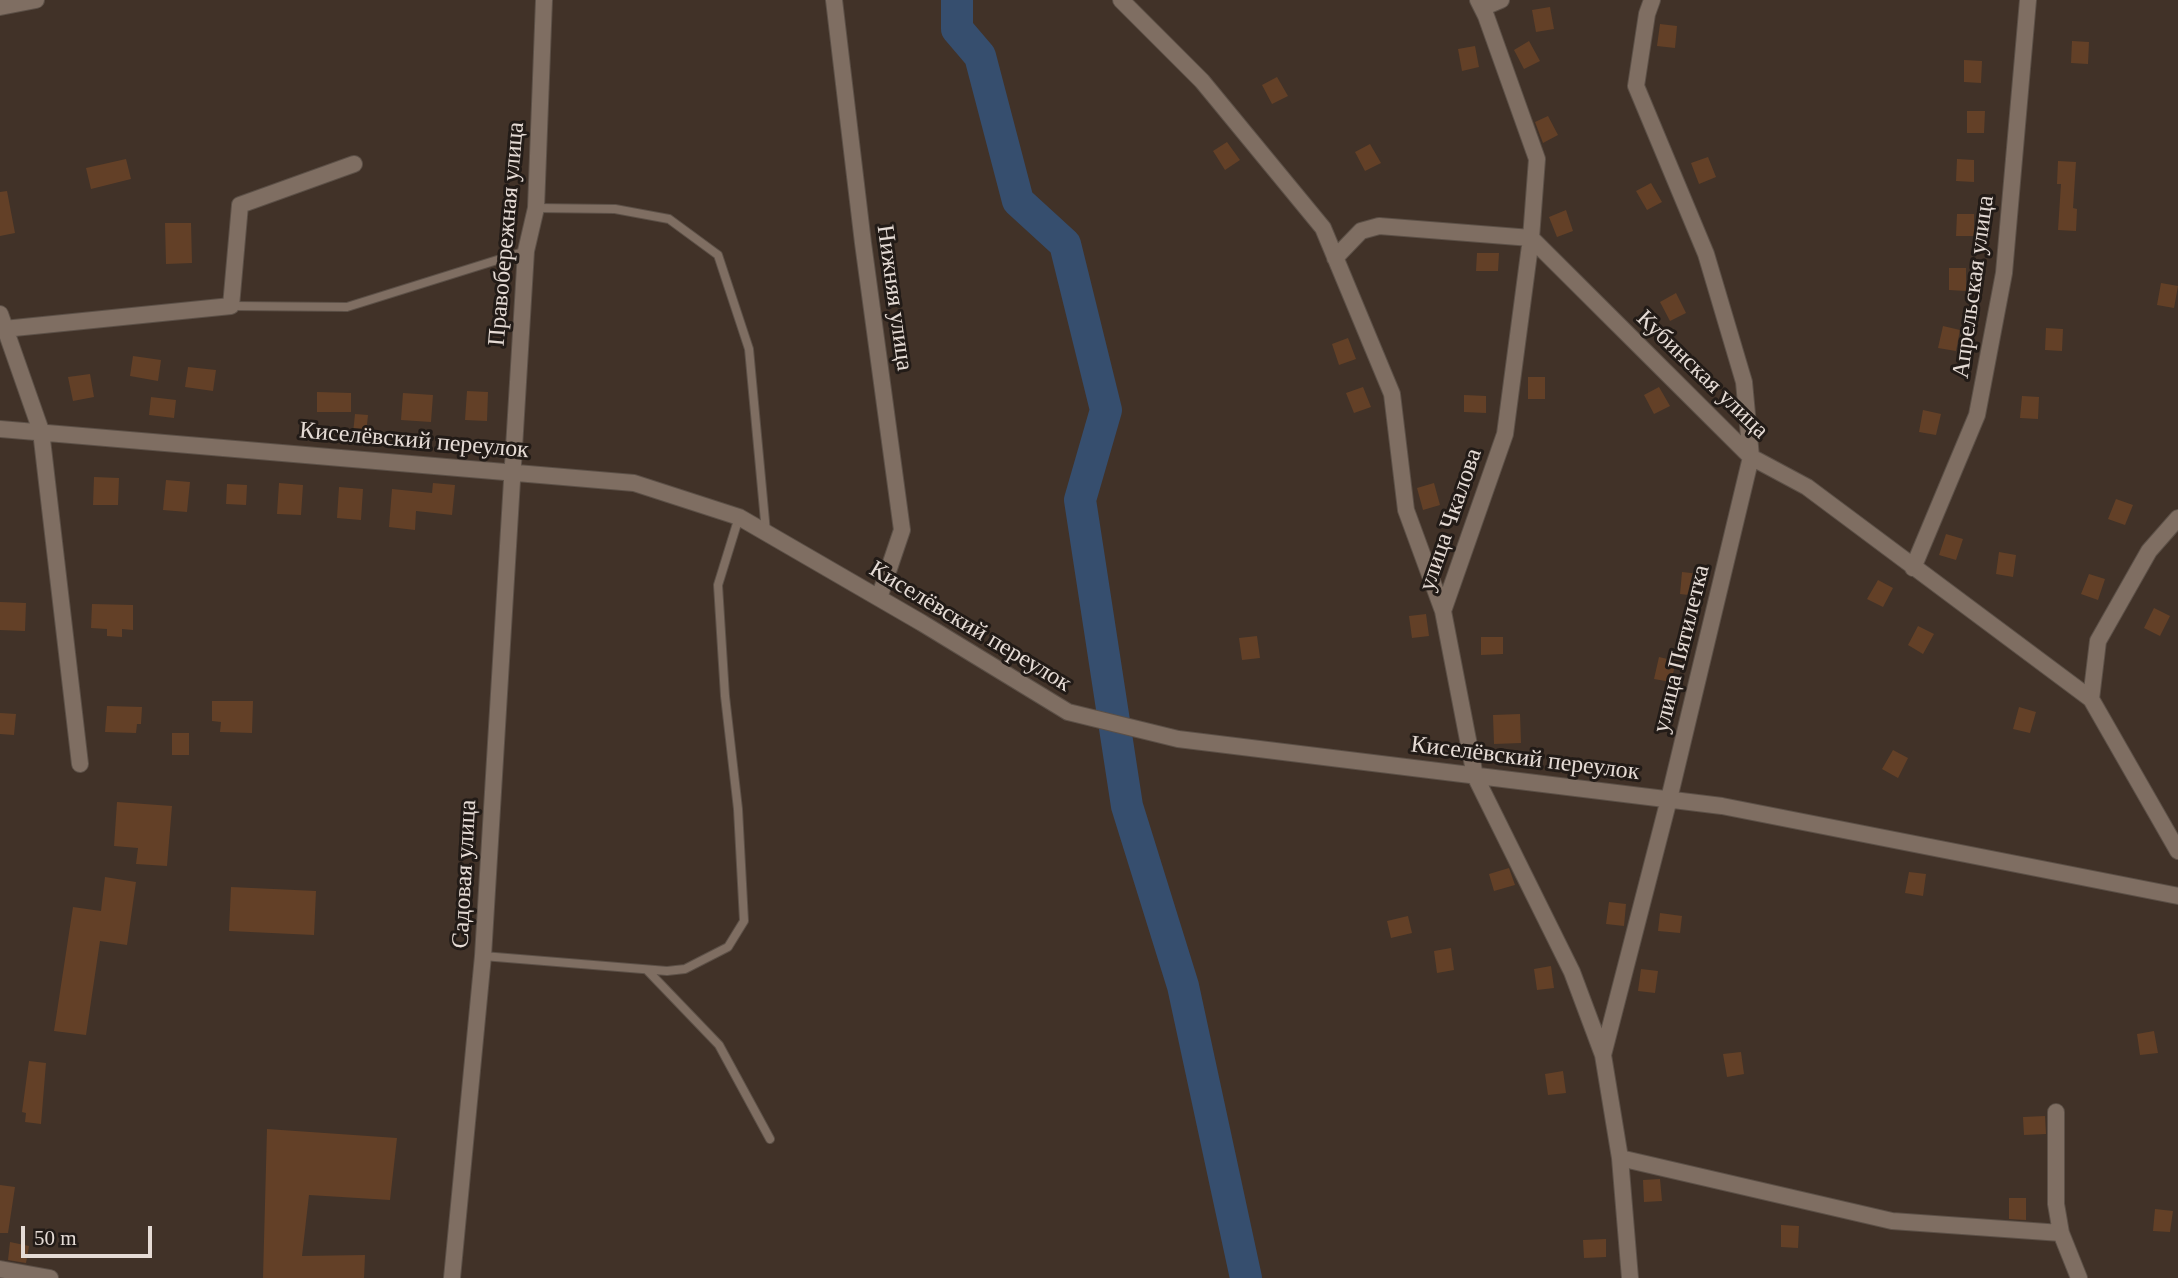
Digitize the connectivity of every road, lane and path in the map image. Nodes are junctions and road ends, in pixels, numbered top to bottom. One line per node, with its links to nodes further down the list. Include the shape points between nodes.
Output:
1 (36, 0): 9 (street)
2 (544, 0): 11 (street, Правобережная улица)
3 (834, 0): 25 (street, Нижняя улица, via 902,530)
4 (1121, 0): 14 (street, улица Чкалова, via 1202,81 1323,228)
5 (1501, 0): 8 (street)
6 (1652, 0): 19 (street, улица Пятилетка, via 1636,86 1706,254 1744,382)
7 (2028, 0): 24 (street, Апрельская улица, via 2004,273 1977,415)
8 (1480, 4): 12 (street, улица Чкалова, via 1536,159)
9 (0, 7)
10 (354, 164): 15 (street, via 240,205)
11 (536, 208): 13 (street, Правобережная улица); 23 (lane, via 615,209 668,219 718,255 749,349)
12 (1531, 239): 14 (street, via 1379,226 1361,231); 19 (street, Кубинская улица); 26 (street, улица Чкалова, via 1505,434)
13 (526, 251): 15 (lane, via 347,307); 20 (street, Правобережная улица)
14 (1335, 258): 26 (street, улица Чкалова, via 1392,394 1406,510)
15 (231, 306): 16 (street)
16 (2, 321): 18 (street)
17 (0, 429): 18 (street, Киселёвский переулок)
18 (41, 431): 20 (street, Киселёвский переулок); 28 (street)
19 (1751, 457): 24 (street, Кубинская улица, via 1807,487); 30 (street, улица Пятилетка)
20 (512, 472): 21 (street, Киселёвский переулок, via 634,483); 33 (street, Садовая улица)
21 (739, 517): 23 (street, Киселёвский переулок); 34 (lane, via 718,585 744,921 728,947 685,969)
22 (2178, 518): 27 (street, via 2149,551 2098,641)
23 (766, 533): 25 (street, Киселёвский переулок)
24 (1913, 568): 27 (street, Кубинская улица)
25 (879, 598): 29 (street, Киселёвский переулок, via 1068,712 1178,739)
26 (1443, 611): 29 (street, улица Пятилетка)
27 (2091, 699): 31 (street, Кубинская улица)
28 (80, 764)
29 (1475, 776): 30 (street, Киселёвский переулок); 35 (street, улица Пятилетка, via 1573,972)
30 (1669, 799): 32 (street, Киселёвский переулок); 35 (street, улица Пятилетка)
31 (2178, 851)
32 (2178, 896)
33 (483, 956): 34 (lane); 42 (street, Садовая улица)
34 (646, 970): 37 (lane, via 719,1045)
35 (1603, 1055): 38 (street, улица Пятилетка)
36 (2056, 1112): 39 (street, via 2056,1204)
37 (770, 1139)
38 (1620, 1158): 39 (street, via 1892,1221); 43 (street, улица Пятилетка)
39 (2061, 1233): 44 (street)
40 (0, 1269): 41 (street)
41 (50, 1278)
42 (452, 1278)
43 (1630, 1278)
44 (2079, 1278)

